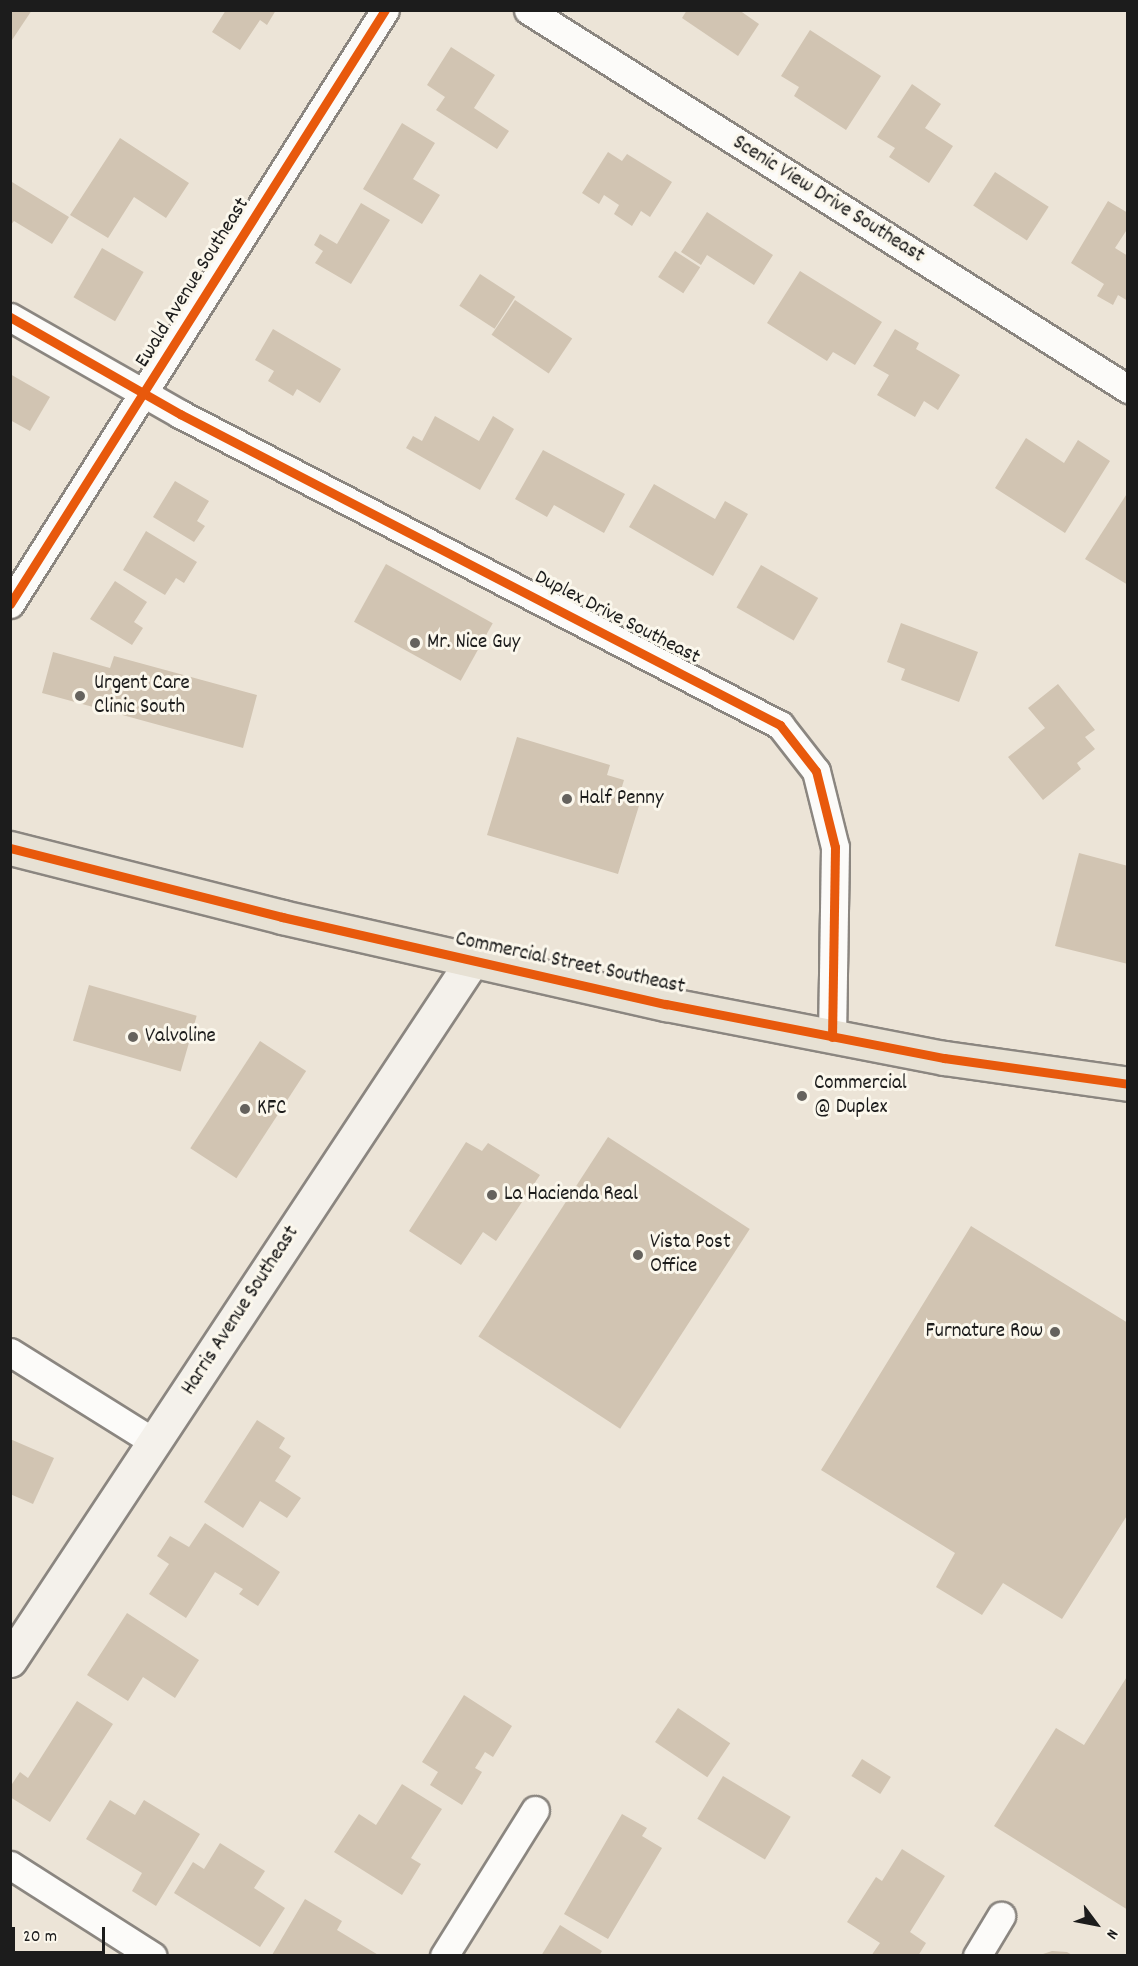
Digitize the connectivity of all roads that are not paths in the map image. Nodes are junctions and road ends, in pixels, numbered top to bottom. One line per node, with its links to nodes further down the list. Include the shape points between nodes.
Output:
1 (385, 10): 5 (street, Ewald Avenue Southeast)
2 (528, 10): 4 (street, Scenic View Drive Southeast)
3 (10, 317): 5 (street, Duplex Drive Southeast)
4 (1128, 389)
5 (145, 395): 6 (street, Ewald Avenue Southeast); 9 (street, Duplex Drive Southeast, via 780,725 816,771 835,847)
6 (10, 604)
7 (10, 848): 8 (main road, Commercial Street Southeast)
8 (472, 961): 9 (main road, Commercial Street Southeast); 12 (street, Harris Avenue Southeast)
9 (832, 1037): 10 (main road, Commercial Street Southeast)
10 (1128, 1084)
11 (10, 1352): 12 (street)
12 (154, 1442): 13 (street, Harris Avenue Southeast)
13 (10, 1660)
14 (535, 1810): 18 (street)
15 (10, 1865): 17 (street)
16 (1001, 1916): 19 (street)
17 (153, 1956)
18 (444, 1956)
19 (977, 1956)

